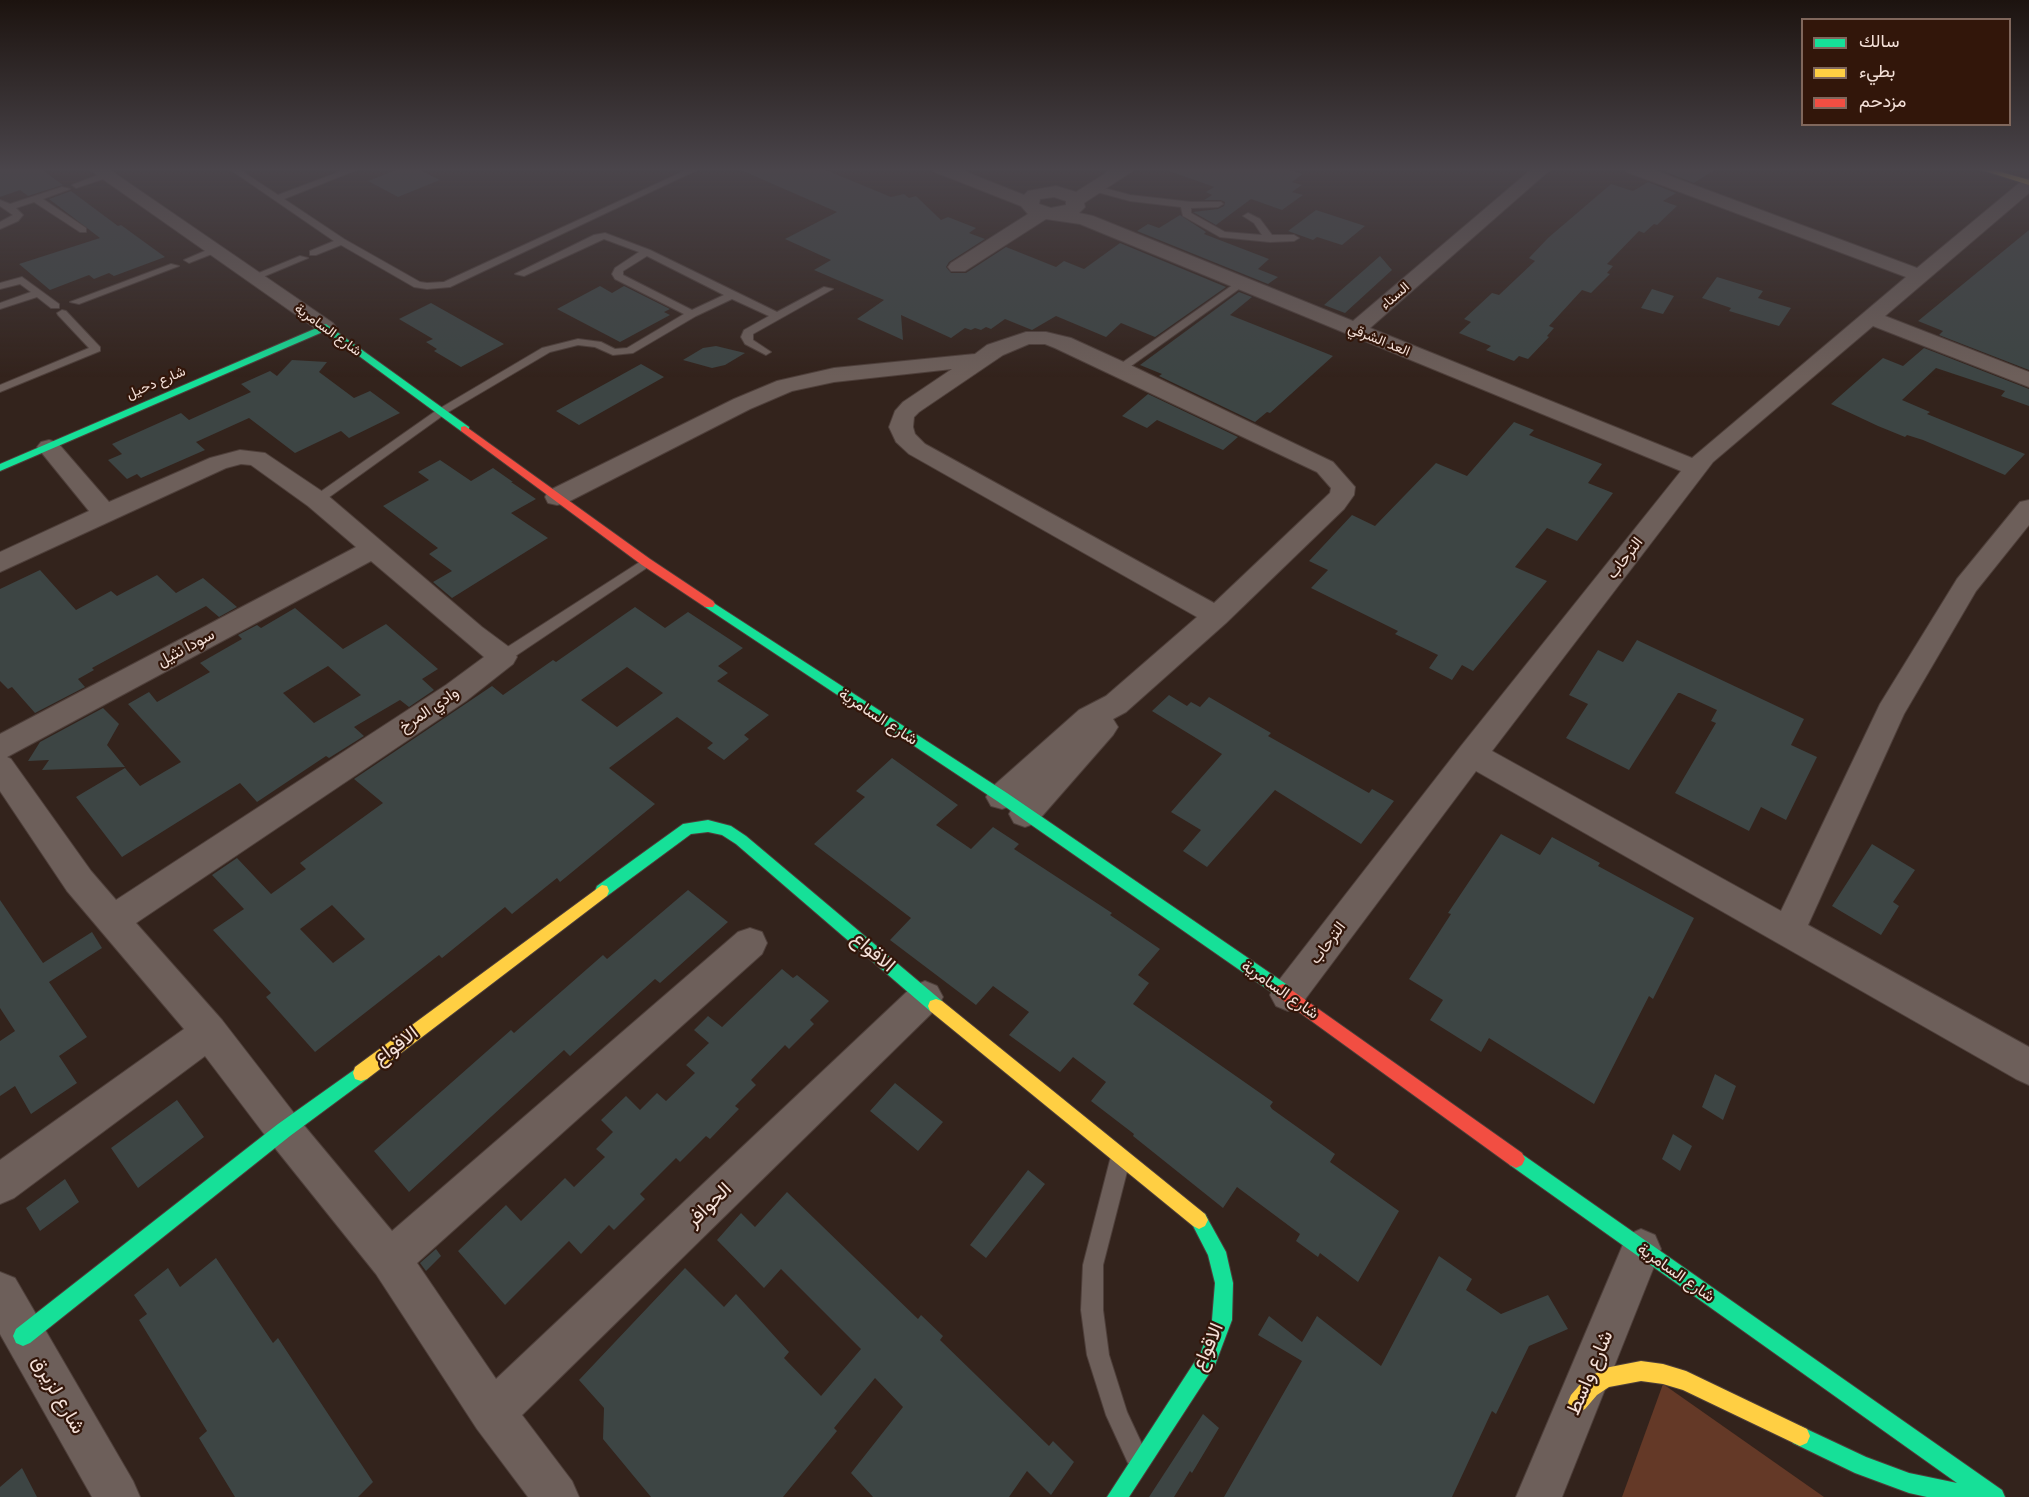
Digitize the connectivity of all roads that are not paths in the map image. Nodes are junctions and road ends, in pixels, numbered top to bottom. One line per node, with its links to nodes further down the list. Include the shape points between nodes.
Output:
1 (197, 238): 16 (street, شارع السامرية)
2 (336, 238): 15 (lane)
3 (547, 238): 15 (lane, via 446,285 418,285)
4 (595, 238): 23 (lane)
5 (613, 238): 17 (lane)
6 (1006, 238): 22 (street)
7 (1129, 238): 26 (street, العد الشرقي)
8 (1149, 238): 36 (street, العد الشرقي)
9 (1257, 238): 14 (lane)
10 (1284, 238): 14 (lane)
11 (1462, 238): 36 (street, السناء)
12 (1819, 238): 24 (street)
13 (1963, 238): 24 (street, الترحاب)
14 (1270, 239)
15 (341, 241): 18 (lane)
16 (214, 250): 20 (lane); 25 (street, شارع السامرية)
17 (647, 252): 30 (lane); 33 (lane, via 618,270 619,277)
18 (313, 253)
19 (303, 258): 25 (lane)
20 (189, 260)
21 (174, 266): 32 (lane, via 75,302 76,307)
22 (958, 267)
23 (520, 274)
24 (1918, 275): 35 (street, الترحاب)
25 (254, 277): 37 (street, شارع السامرية)
26 (1240, 284): 36 (street, العد الشرقي); 40 (lane)
27 (0, 286): 29 (lane, via 19,279)
28 (828, 289): 34 (lane)
29 (38, 292): 31 (lane); 32 (lane)
30 (732, 295): 33 (lane); 34 (lane)
31 (0, 306)
32 (59, 310): 42 (lane, via 96,349)
33 (692, 314): 43 (lane, via 629,351 613,352 597,344 578,342 546,350)
34 (777, 316): 38 (lane, via 748,332 746,337)
35 (1869, 317): 41 (street); 45 (street, الترحاب)
36 (1359, 326): 45 (street, العد الشرقي)
37 (326, 327): 43 (street, شارع السامرية); 44 (street, شارع دحيل)
38 (766, 352)
39 (981, 360): 40 (street, via 1014,342 1046,338); 47 (street, via 834,375 785,386); 54 (street, via 911,407 903,416 904,437 917,449)
40 (1120, 369): 54 (street, via 1325,467 1343,486 1335,504)
41 (2029, 380)
42 (0, 389)
43 (441, 412): 47 (street, شارع السامرية); 48 (lane)
44 (49, 447): 46 (street, شارع دحيل); 50 (street)
45 (1700, 462): 57 (street, الترحاب)
46 (0, 468)
47 (557, 497): 52 (street, شارع السامرية)
48 (317, 500): 50 (street, via 257,458 240,457); 51 (street)
49 (2029, 508): 61 (street, via 1966,585 1890,712)
50 (105, 513): 53 (street)
51 (373, 549): 55 (street); 56 (street, سودا نثيل)
52 (646, 562): 55 (lane); 59 (street, شارع السامرية)
53 (0, 563)
54 (1216, 616): 59 (street, via 1116,704 1103,727)
55 (503, 657): 60 (street, وادي المرخ, via 456,693)
56 (0, 748)
57 (1472, 754): 61 (street); 63 (street, الترحاب)
58 (0, 767): 60 (street, via 79,881)
59 (1013, 805): 63 (street, شارع السامرية)
60 (112, 921): 65 (street)
61 (1788, 932): 66 (street)
62 (750, 943): 71 (street)
63 (1288, 995): 70 (street, شارع السامرية)
64 (925, 997): 67 (street, الاقواع, via 741,840 726,830 708,826 688,828); 68 (street, الاقواع); 75 (street, الحوافر)
65 (209, 1032): 67 (street); 69 (street)
66 (2029, 1067)
67 (284, 1130): 71 (street); 73 (street, الاقواع)
68 (1121, 1157): 76 (lane, via 1093,1265 1092,1310 1098,1355 1117,1414); 76 (street, الاقواع, via 1202,1223 1217,1252 1224,1283 1222,1320 1208,1358)
69 (0, 1184)
70 (1641, 1249): 74 (street, شارع واسط); 82 (street, شارع السامرية)
71 (390, 1260): 75 (street)
72 (0, 1293): 73 (street, شارع لزيرق)
73 (23, 1336): 77 (street, شارع لزيرق)
74 (1578, 1402): 80 (street, شارع واسط); 81 (street, via 1605,1378 1641,1371 1664,1374 1862,1466 1909,1483)
75 (493, 1413): 78 (street)
76 (1139, 1462): 79 (street, الاقواع)
77 (117, 1497)
78 (556, 1497)
79 (1117, 1497)
80 (1539, 1497)
81 (1976, 1497)
82 (1995, 1497)

